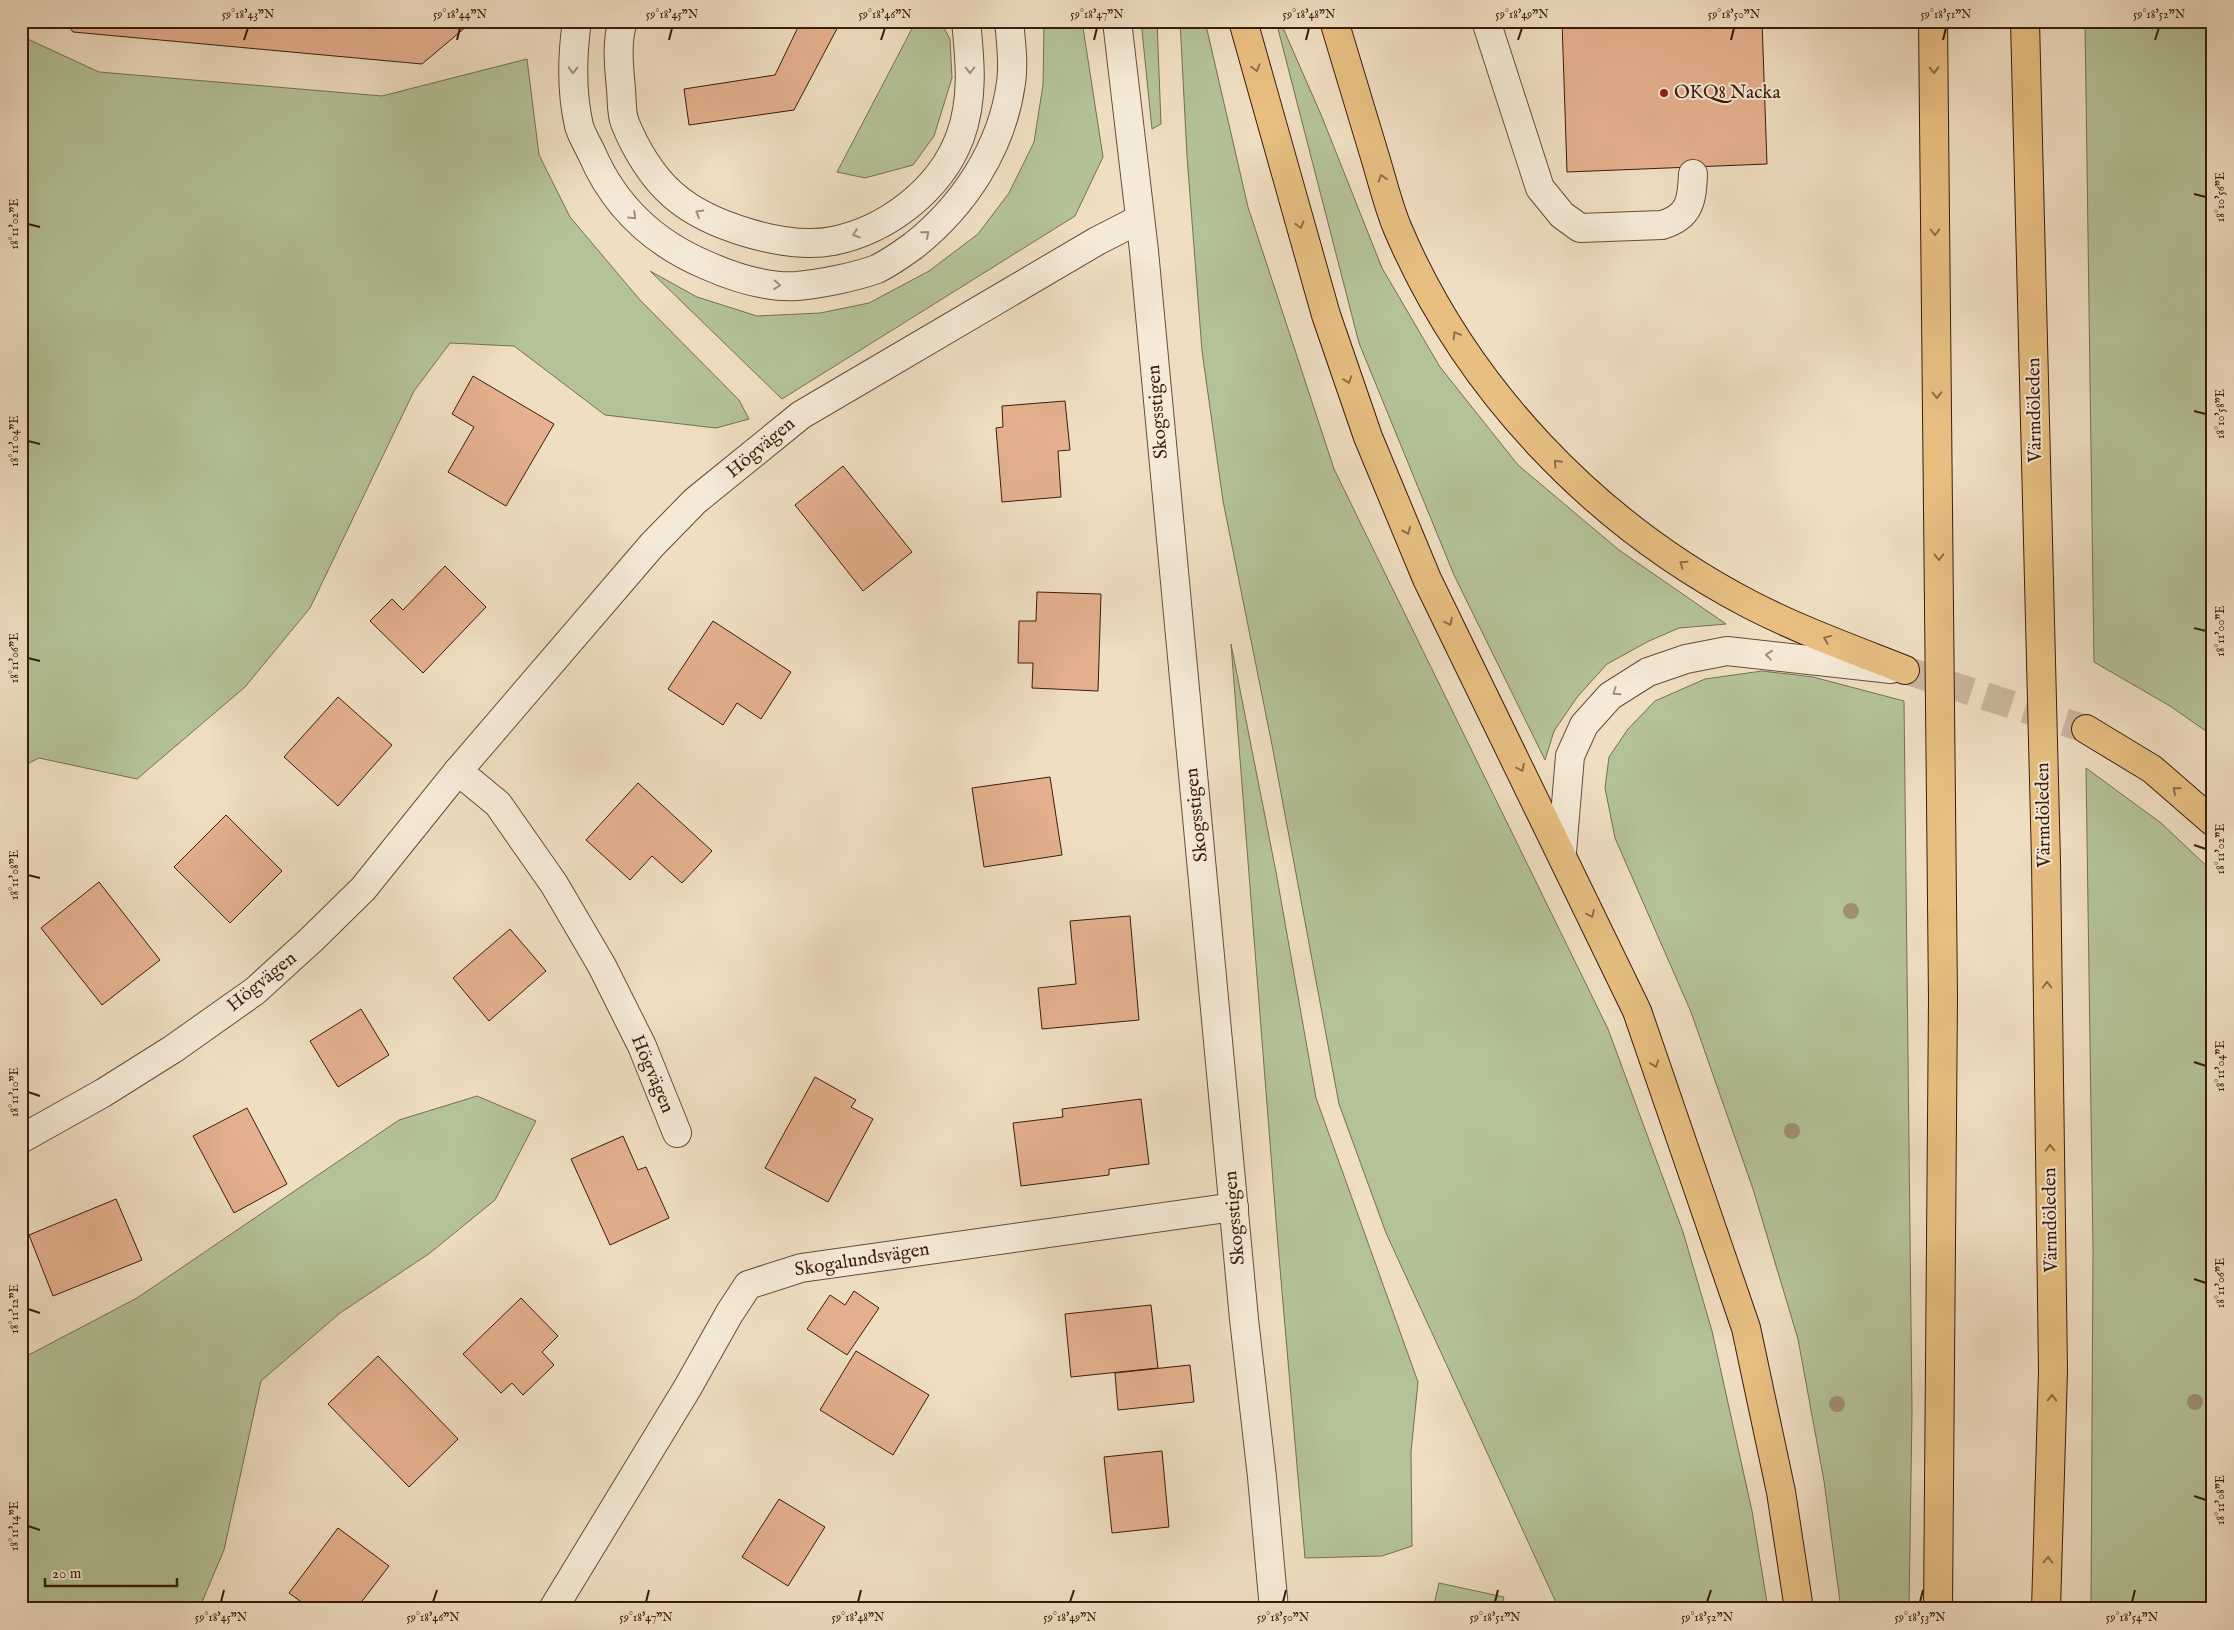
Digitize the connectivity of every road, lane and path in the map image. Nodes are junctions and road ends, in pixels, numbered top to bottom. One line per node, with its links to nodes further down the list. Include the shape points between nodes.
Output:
1 (577, 21): 4 (street, one-way to 4, via 573,84 580,127 595,162 628,212 663,243 700,263 742,278 796,286 877,268 900,255 927,234 976,180 1006,111 1012,63)
2 (623, 21): 3 (street, one-way to 2, via 971,69 968,105 960,138 936,179 886,222 831,241 766,237 728,227 698,214 672,194 644,160 624,121 619,31)
3 (966, 21)
4 (1009, 21)
5 (1117, 21): 12 (street, Skogsstigen)
6 (1243, 21): 17 (highway, one-way to 17, via 1326,315 1368,437 1427,579)
7 (1334, 21): 13 (highway, one-way to 7, via 1796,627 1696,573 1625,524 1559,466 1510,411 1470,359 1423,281 1396,225)
8 (1486, 21): 11 (street, via 1540,188 1562,216 1580,228 1662,226 1674,222 1690,203)
9 (1933, 21): 24 (highway, one-way to 24, via 1943,998)
10 (2025, 21): 25 (highway, Värmdöleden, one-way to 10, via 2052,1331 2046,861)
11 (1693, 174)
12 (1140, 219): 15 (street, Högvägen, via 801,415 695,502 652,545); 20 (street, Skogsstigen)
13 (1905, 670): 17 (street, one-way to 17, via 1727,651 1686,658 1648,672 1610,696 1584,726 1570,756)
14 (2086, 729): 16 (highway, one-way to 14, via 2152,769)
15 (458, 771): 18 (street, Högvägen, via 498,804 554,884 602,966 642,1046); 19 (street, Högvägen, via 363,889 255,991 166,1054)
16 (2213, 822)
17 (1562, 852): 23 (highway, one-way to 23, via 1637,1011 1746,1328 1781,1492)
18 (677, 1133)
19 (21, 1140)
20 (1234, 1207): 21 (street, Skogalundsvägen, via 801,1268 748,1285); 22 (street, Skogsstigen)
21 (553, 1609)
22 (1274, 1609)
23 (1799, 1609)
24 (1938, 1609)
25 (2046, 1609)

